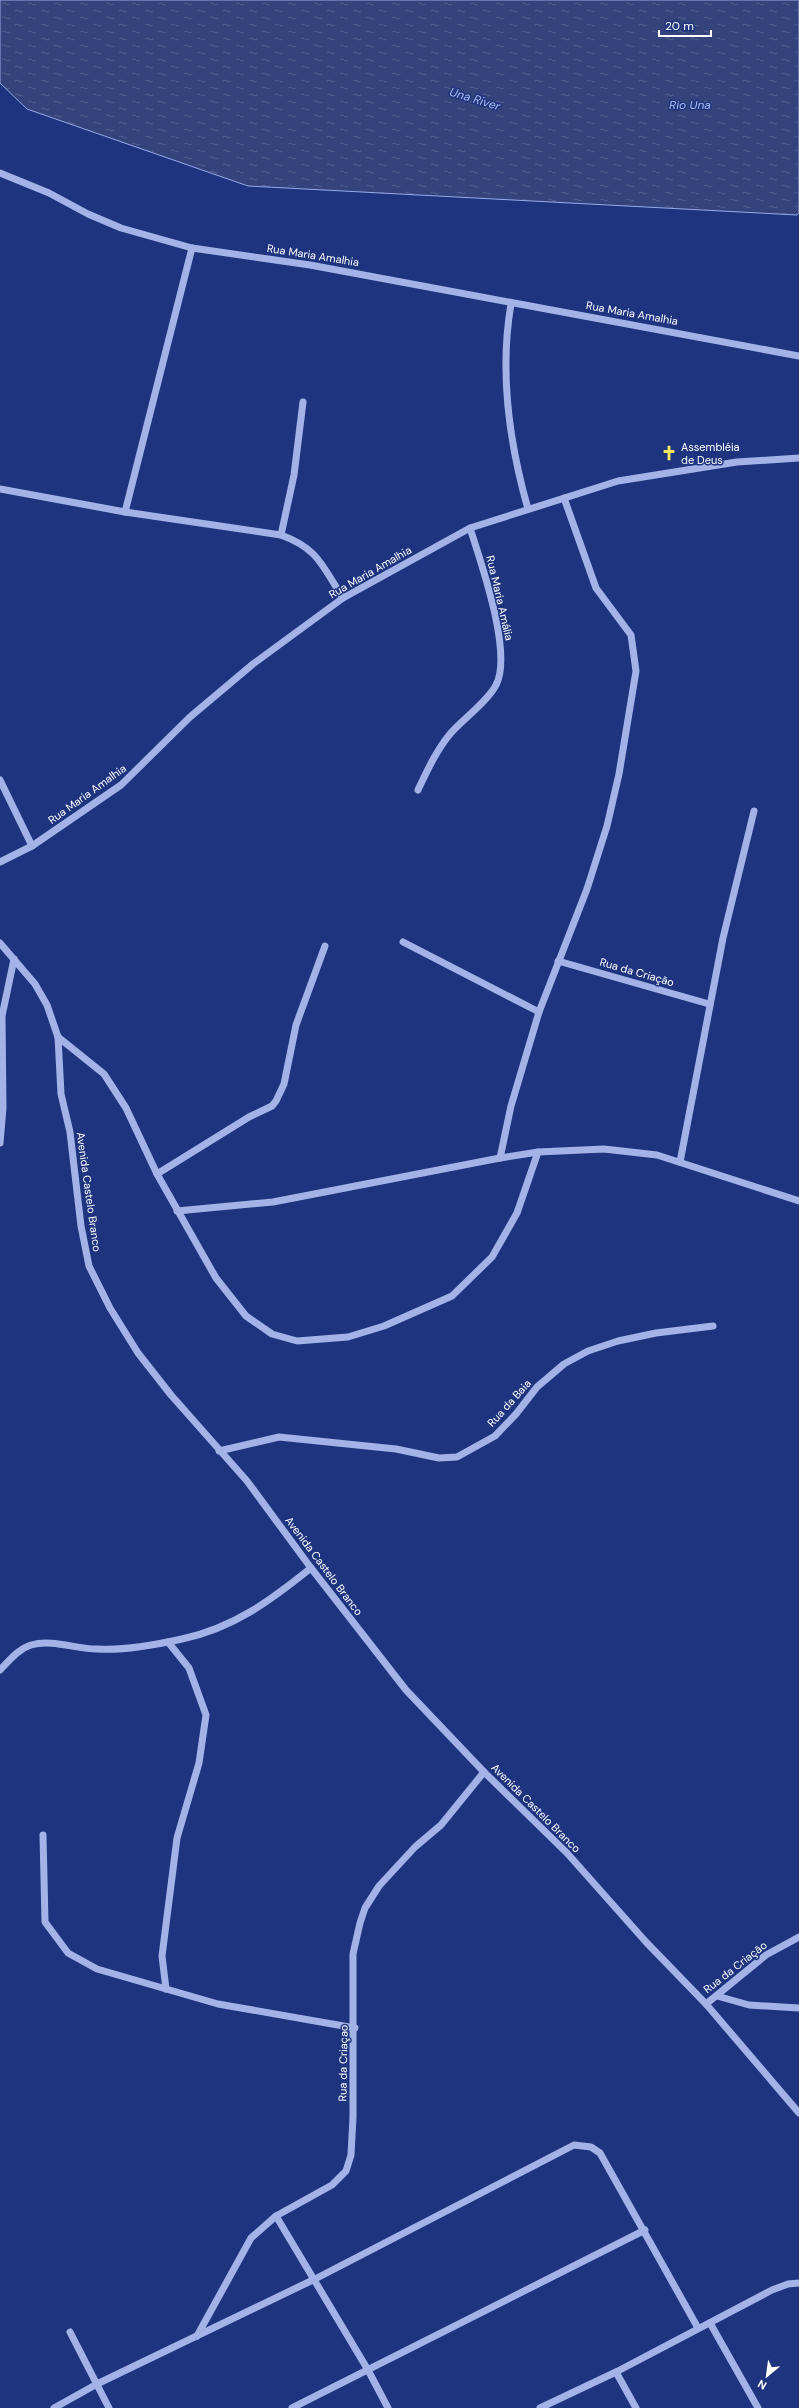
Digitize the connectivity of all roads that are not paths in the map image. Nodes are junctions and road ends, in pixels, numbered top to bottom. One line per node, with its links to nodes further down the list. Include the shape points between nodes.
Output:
1 (0, 173): 2 (street, Rua Maria Amalhia, via 49,193 121,228)
2 (192, 248): 3 (street, Rua Maria Amalhia, via 310,265); 10 (street)
3 (510, 304): 4 (street, Rua Maria Amalhia); 9 (street, via 506,339 506,394 519,478)
4 (799, 356)
5 (303, 402): 12 (street, via 294,475)
6 (799, 458): 8 (street, Rua Maria Amalhia, via 737,462 680,470 618,481)
7 (0, 489): 10 (street)
8 (564, 498): 9 (street, Rua Maria Amalhia); 23 (street, via 596,588 631,635 636,671 607,826 587,889)
9 (528, 509): 11 (street, Rua Maria Amalhia)
10 (125, 512): 12 (street)
11 (470, 528): 13 (street, Rua Maria Amalhia); 15 (street, Rua Maria Amália, via 501,643 500,673 496,686 449,735)
12 (281, 536): 13 (street, via 298,542 313,552)
13 (343, 598): 17 (street, Rua Maria Amalhia, via 253,664 190,718 121,785)
14 (0, 780): 17 (street)
15 (418, 790)
16 (754, 811): 24 (street)
17 (32, 846): 18 (street, Rua Maria Amalhia)
18 (0, 862)
19 (403, 942): 25 (street)
20 (0, 943): 22 (street, Avenida Castelo Branco)
21 (325, 946): 31 (street, via 296,1025 284,1084 276,1101 272,1106 249,1117)
22 (14, 959): 26 (street, Avenida Castelo Branco, via 35,984 47,1005); 27 (street, via 2,1016 3,1108)
23 (558, 962): 24 (street, Rua da Criação); 25 (street)
24 (709, 1004): 30 (street)
25 (539, 1012): 29 (street, via 511,1106)
26 (58, 1037): 31 (street, via 104,1074 126,1108); 35 (street, Avenida Castelo Branco, via 61,1094 70,1132 81,1226 89,1266 110,1308 138,1353)
27 (0, 1143)
28 (538, 1152): 29 (street); 30 (street, via 597,1149 631,1151); 33 (street, via 517,1213 492,1257 472,1279 452,1296 422,1311 348,1337 297,1341 272,1334 246,1316 216,1278)
29 (500, 1158): 33 (street, via 273,1202)
30 (680, 1162): 32 (street)
31 (157, 1174): 33 (street)
32 (799, 1201)
33 (177, 1211)
34 (714, 1326): 35 (street, Rua da Baia, via 656,1333 618,1341 564,1364 537,1387 516,1414 494,1436 457,1457 439,1458 396,1449 279,1437)
35 (220, 1451): 36 (street, Avenida Castelo Branco, via 247,1481)
36 (311, 1568): 37 (street, via 270,1601 229,1623); 39 (street, Avenida Castelo Branco, via 406,1690)
37 (168, 1642): 38 (street, via 98,1650 41,1644 26,1647); 42 (street, via 189,1668 206,1715 199,1763 177,1838 162,1956)
38 (0, 1670)
39 (484, 1772): 44 (street, Avenida Castelo Branco, via 539,1824); 46 (street, Rua da Criaçao, via 441,1825 397,1866 366,1908 353,1954)
40 (43, 1835): 42 (street, via 45,1922 68,1952 97,1969)
41 (799, 1937): 43 (street, Rua da Criação, via 766,1955)
42 (166, 1989): 46 (street, via 218,2004)
43 (716, 1996): 44 (street, Rua da Criação); 45 (street, via 749,2006)
44 (706, 2004): 47 (street, Avenida Castelo Branco)
45 (799, 2008)
46 (354, 2028): 48 (street, Rua da Criaçao, via 351,2155 346,2171 332,2185)
47 (799, 2113)
48 (276, 2216): 50 (street); 55 (street, Rua da Criaçao, via 251,2238)
49 (645, 2230): 50 (street, via 600,2153 591,2147 574,2145); 53 (street); 56 (street)
50 (315, 2279): 55 (street); 56 (street)
51 (799, 2283): 52 (street, via 772,2290)
52 (710, 2323): 53 (street); 65 (street)
53 (698, 2328): 57 (street)
54 (70, 2332): 58 (street)
55 (197, 2336): 58 (street)
56 (368, 2370): 61 (street); 62 (street)
57 (616, 2372): 63 (street); 64 (street)
58 (97, 2384): 59 (street); 60 (street)
59 (54, 2408)
60 (109, 2408)
61 (292, 2408)
62 (388, 2408)
63 (540, 2408)
64 (636, 2408)
65 (758, 2408)

